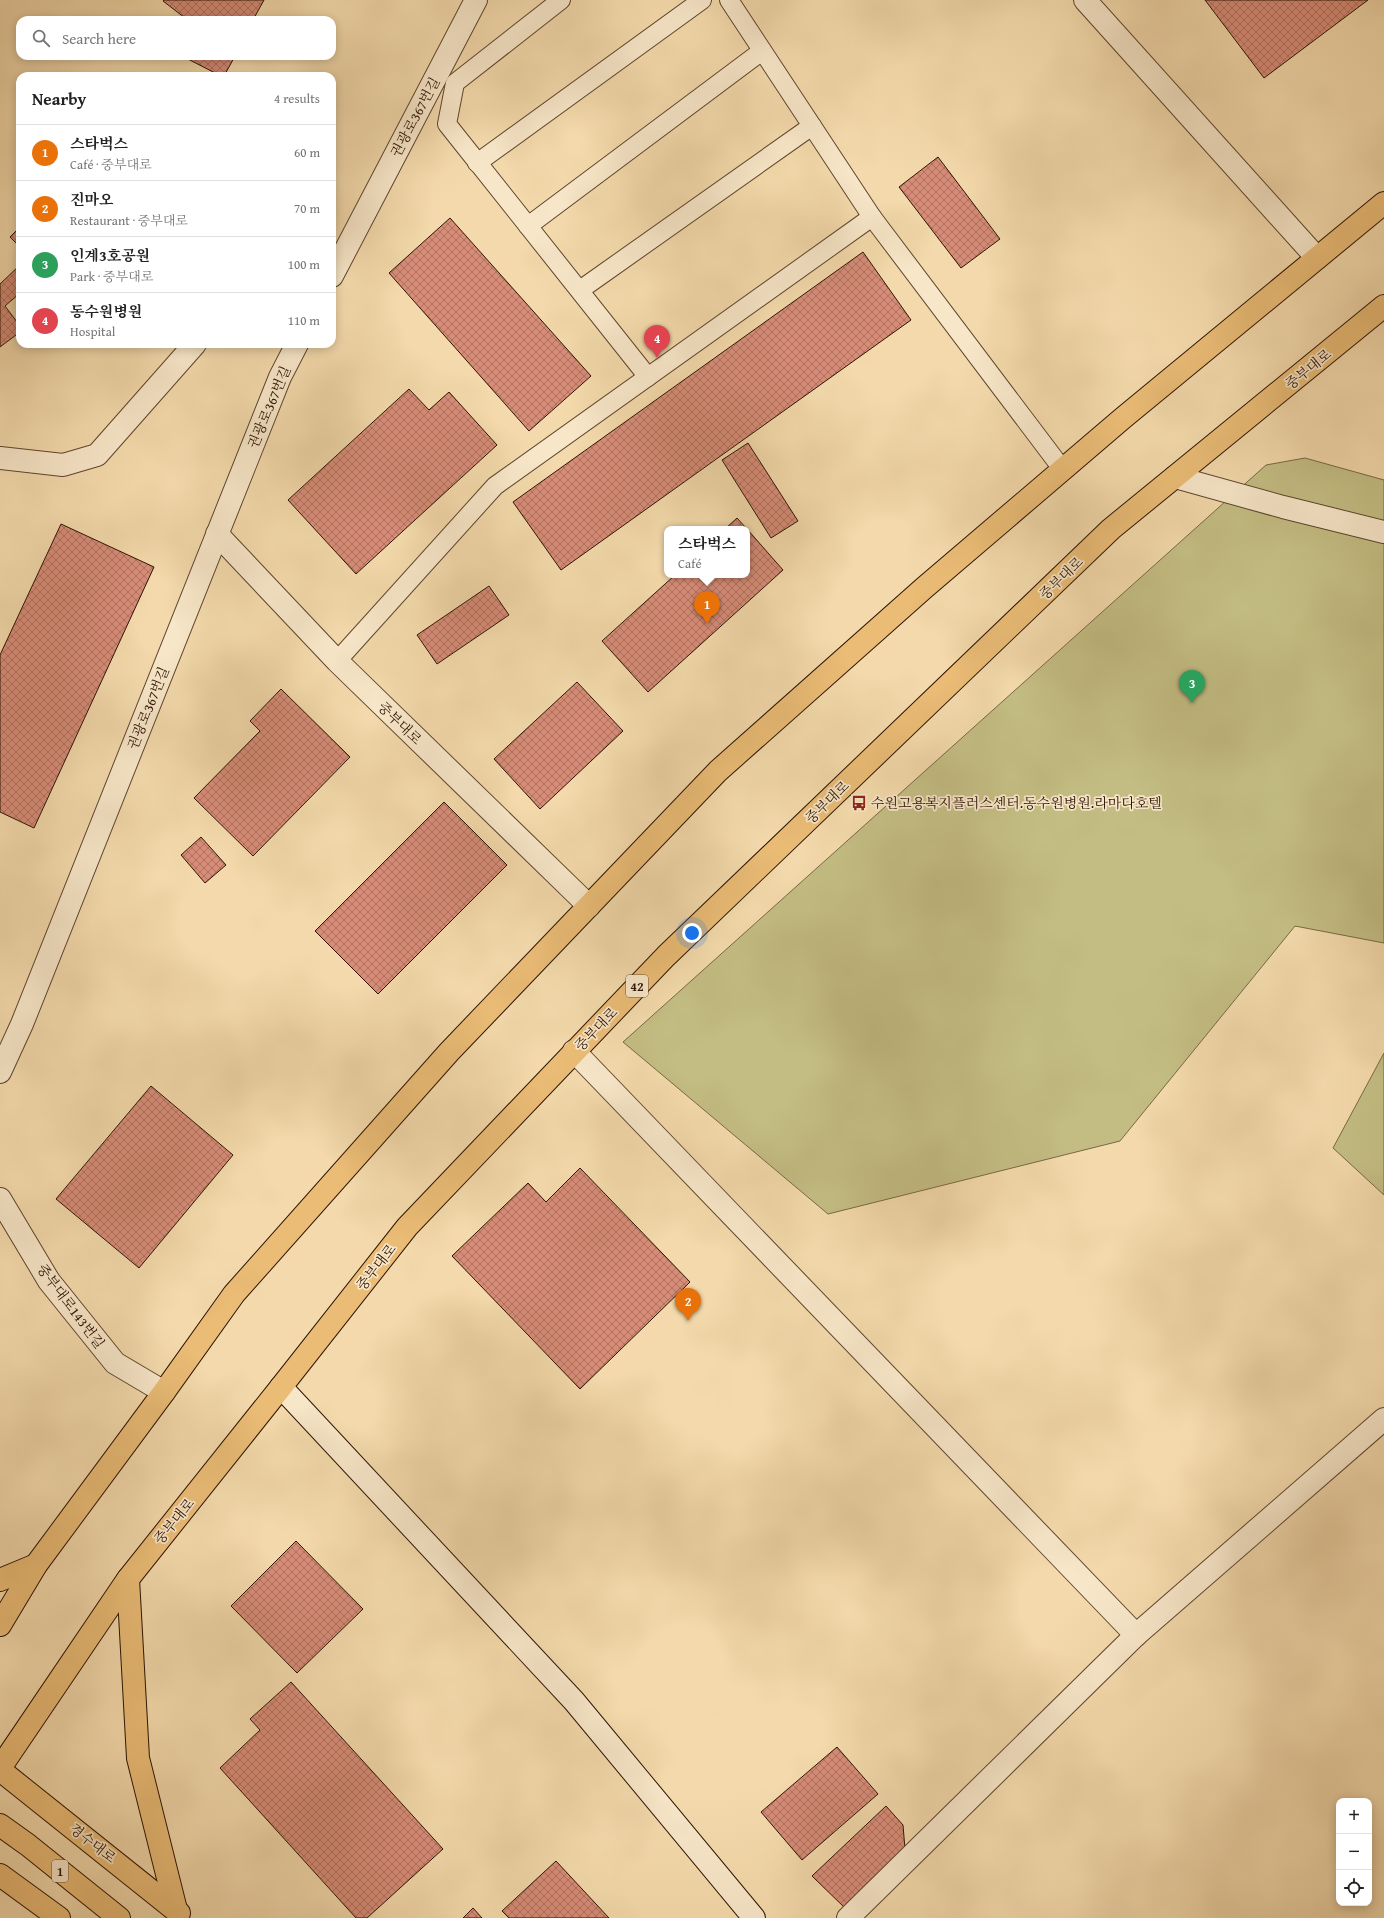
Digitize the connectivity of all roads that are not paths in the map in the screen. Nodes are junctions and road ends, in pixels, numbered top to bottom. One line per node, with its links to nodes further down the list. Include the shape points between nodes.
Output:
1 (476, 0): 13 (street, 권광로367번길)
2 (561, 0): 8 (lane, via 456,83 447,124)
3 (702, 0): 8 (lane)
4 (729, 0): 6 (lane)
5 (1085, 0): 12 (street)
6 (762, 51): 7 (lane); 11 (lane)
7 (812, 126): 10 (lane); 14 (lane)
8 (478, 163): 11 (lane)
9 (1384, 203): 12 (main road)
10 (872, 217): 18 (lane); 20 (lane)
11 (528, 226): 14 (lane)
12 (1317, 258): 20 (main road)
13 (336, 265)
14 (580, 290): 18 (lane)
15 (1384, 306): 21 (main road, 중부대로 / 42)
16 (191, 348): 19 (street, via 97,455 64,465)
17 (295, 348): 23 (street, 권광로367번길, via 280,377)
18 (648, 377): 24 (lane, via 495,486)
19 (0, 458)
20 (1063, 470): 25 (main road, via 924,588 718,771)
21 (1175, 477): 22 (street); 26 (main road, 중부대로 / 42, via 1105,535 666,956)
22 (1384, 532)
23 (217, 534): 24 (street, 중부대로); 27 (street, 권광로367번길, via 22,1024)
24 (337, 661): 25 (street, 중부대로)
25 (589, 906): 30 (main road, via 449,1052 234,1294)
26 (574, 1051): 29 (main road, 중부대로 / 42, via 407,1227); 36 (street)
27 (0, 1072)
28 (0, 1199): 30 (street, 중부대로143번길, via 49,1281 115,1363)
29 (281, 1387): 33 (main road, 중부대로 / 42); 43 (street, via 574,1701)
30 (164, 1392): 32 (main road)
31 (1384, 1419): 36 (street)
32 (36, 1565): 34 (main road); 35 (main road)
33 (128, 1579): 37 (main road, 중부대로 / 42); 40 (main road, via 138,1758)
34 (0, 1580)
35 (0, 1625)
36 (1136, 1635): 44 (street)
37 (0, 1769): 40 (main road, 경수대로)
38 (0, 1825): 42 (main road, 1)
39 (0, 1875): 41 (main road)
40 (180, 1914)
41 (59, 1918)
42 (119, 1918)
43 (754, 1918)
44 (848, 1918)

